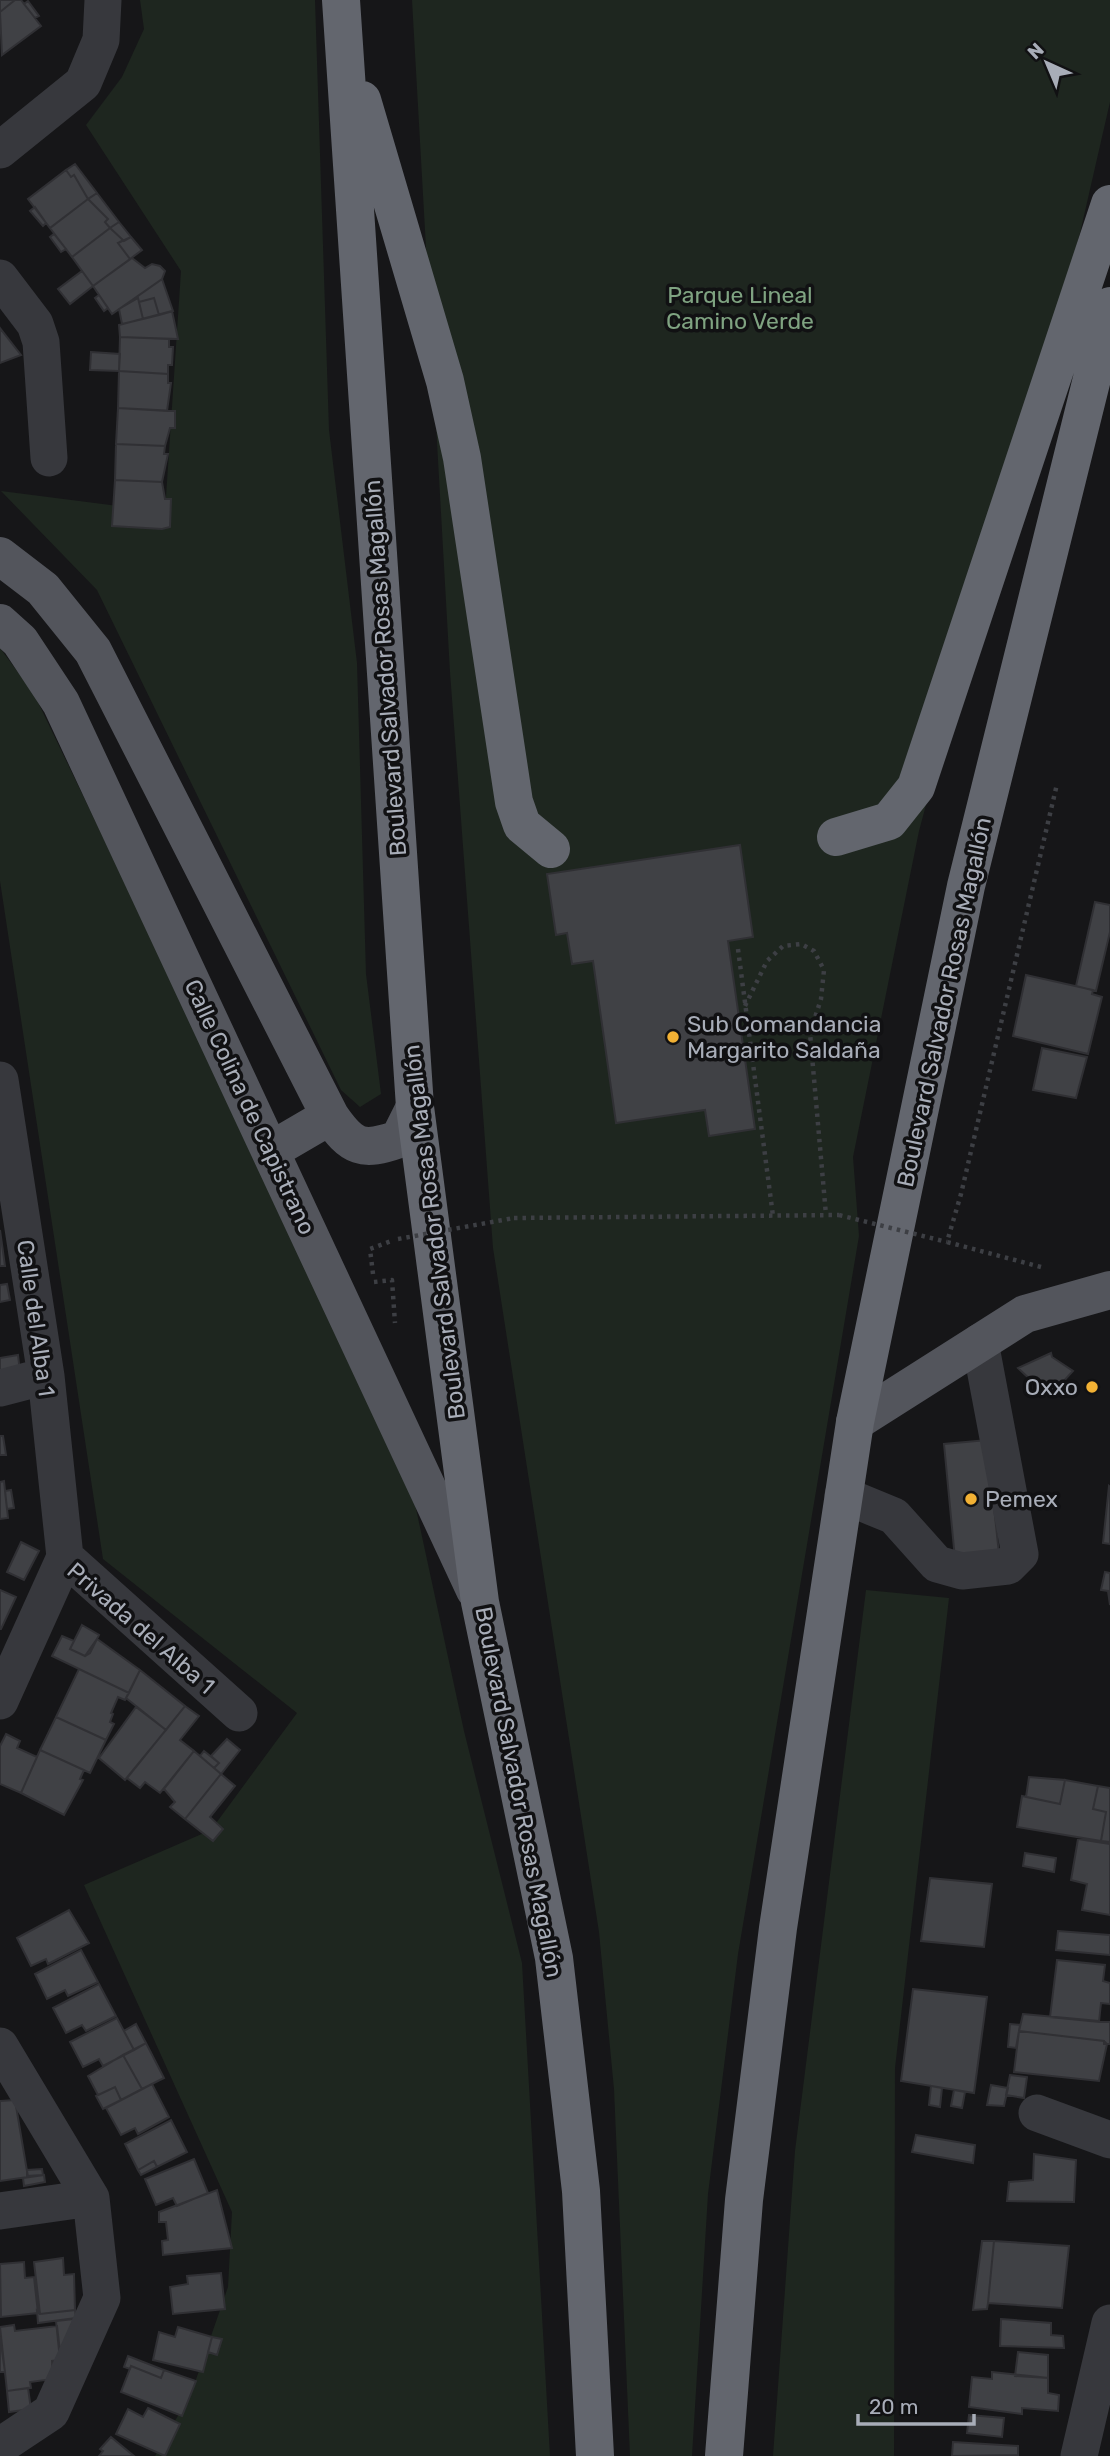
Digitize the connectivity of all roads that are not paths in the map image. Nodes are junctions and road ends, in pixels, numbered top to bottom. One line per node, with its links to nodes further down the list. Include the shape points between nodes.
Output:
1 (103, 0): 3 (street, via 101,40 83,83)
2 (341, 15): 11 (highway, via 459,445 514,802 522,825); 13 (highway, Boulevard Salvador Rosas Magallón)
3 (0, 149)
4 (1110, 204): 10 (highway, via 916,787 889,821)
5 (0, 278): 7 (street, via 35,324 41,342)
6 (1110, 306): 20 (highway, Boulevard Salvador Rosas Magallón, via 966,886)
7 (49, 458)
8 (0, 556): 14 (main road, via 43,589 93,651)
9 (0, 624): 15 (main road, Calle Colina de Capistrano, via 20,641 61,703)
10 (836, 837)
11 (551, 849)
12 (0, 1080): 18 (street, Calle del Alba 1)
13 (415, 1107): 14 (main road, via 399,1139 373,1148 346,1139); 23 (highway, Boulevard Salvador Rosas Magallón)
14 (330, 1115): 15 (main road)
15 (270, 1151): 23 (main road, Calle Colina de Capistrano)
16 (1110, 1290): 17 (main road, via 1025,1314)
17 (980, 1342): 20 (main road); 21 (street, via 1020,1554 1009,1566 962,1571 937,1564 894,1516)
18 (46, 1376): 19 (street); 22 (street, Calle del Alba 1)
19 (0, 1388)
20 (855, 1422): 21 (highway, Boulevard Salvador Rosas Magallón)
21 (844, 1495): 34 (highway, Boulevard Salvador Rosas Magallón, via 778,1928 744,2200)
22 (65, 1557): 24 (street, Privada del Alba 1); 25 (street, Privada del Alba 1)
23 (480, 1602): 33 (highway, Boulevard Salvador Rosas Magallón, via 554,1958 581,2191)
24 (0, 1701)
25 (239, 1713)
26 (0, 2046): 29 (street)
27 (1037, 2113): 28 (street)
28 (1110, 2140)
29 (91, 2198): 30 (street); 32 (street, via 102,2298 51,2412)
30 (0, 2211)
31 (1110, 2323): 35 (street)
32 (0, 2446)
33 (595, 2456)
34 (723, 2456)
35 (1079, 2456)

